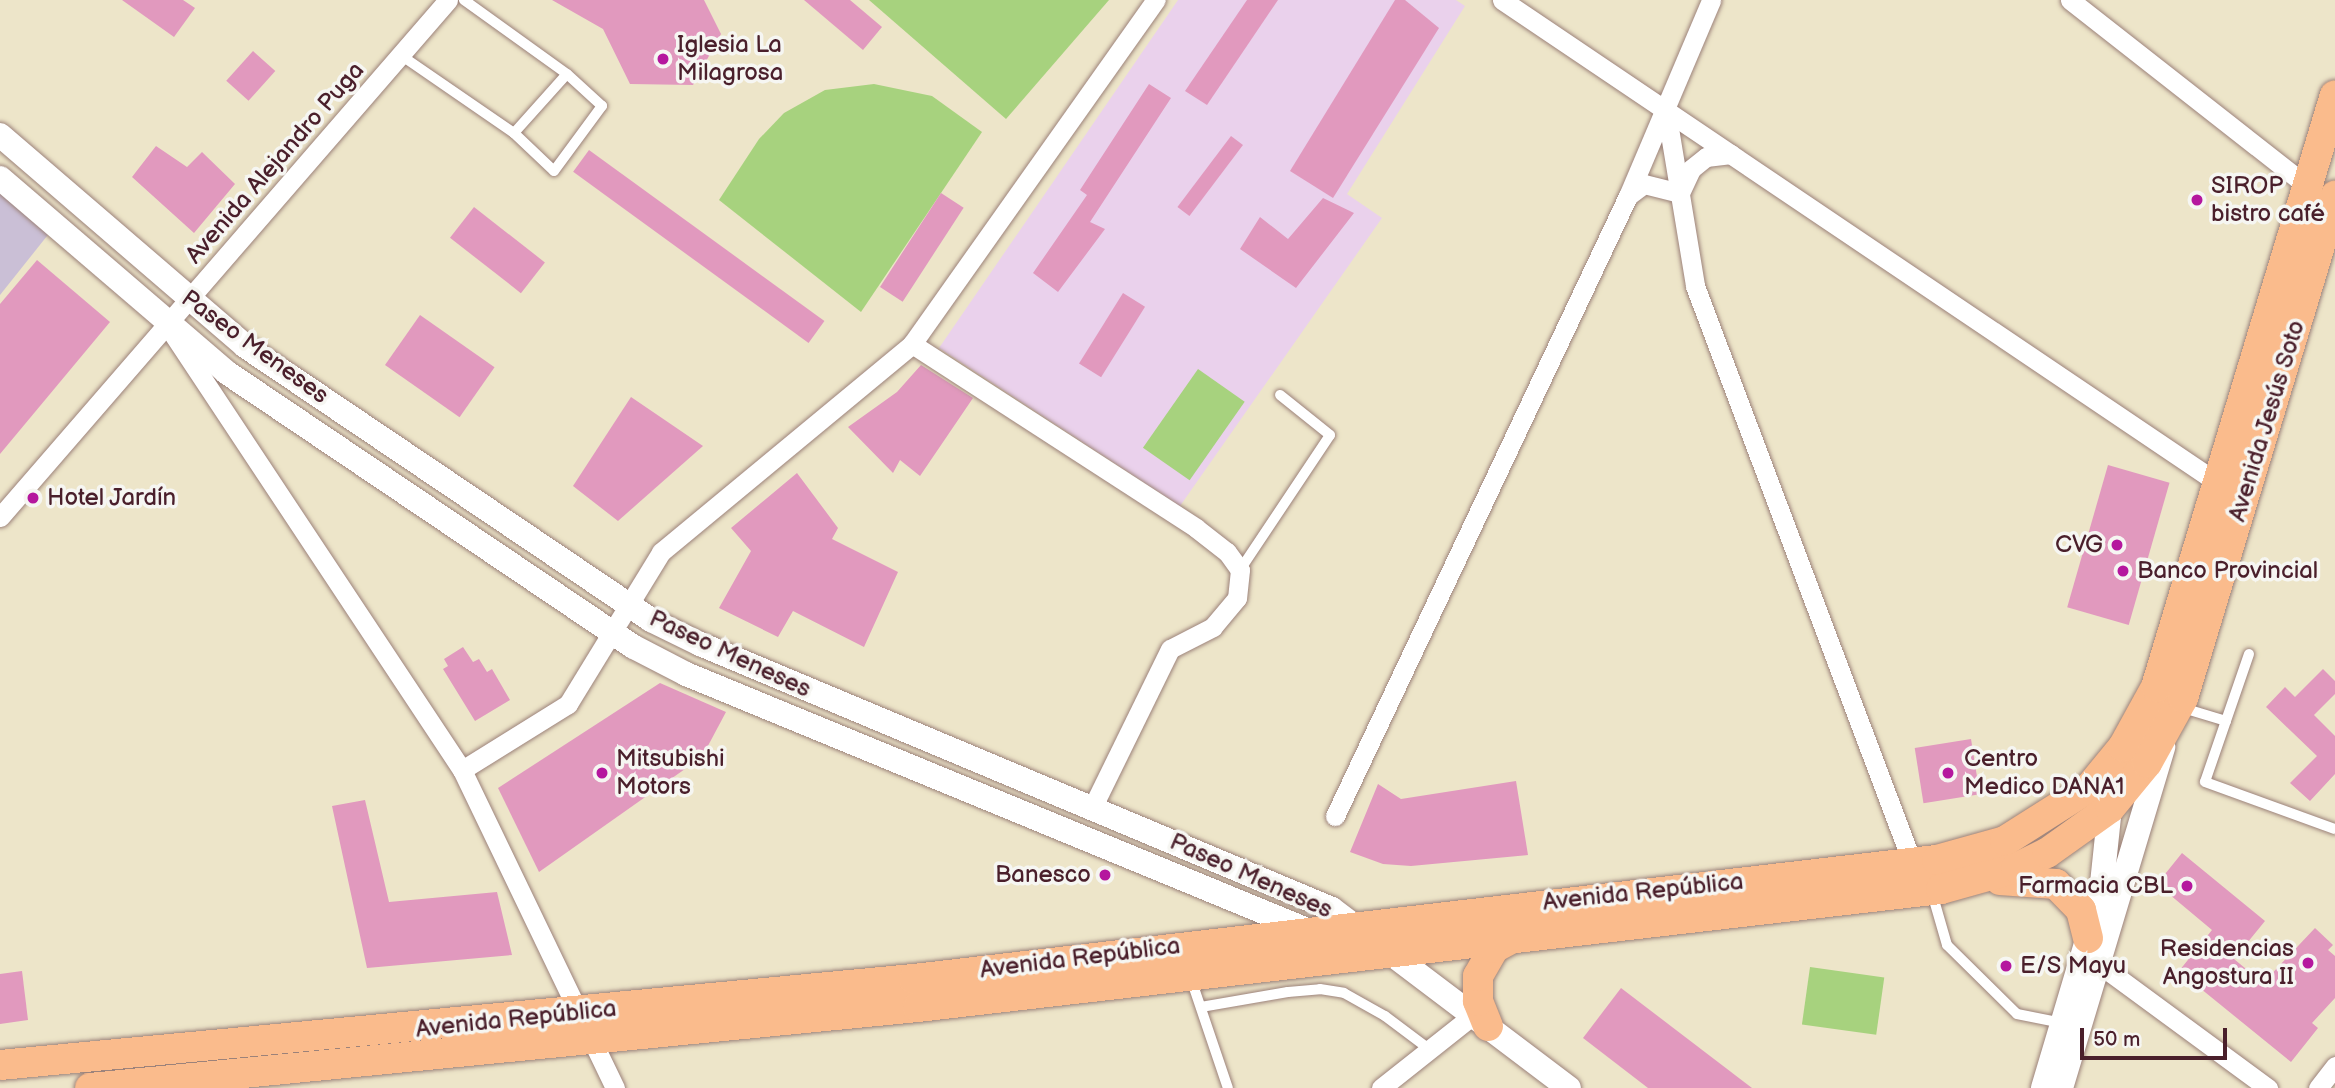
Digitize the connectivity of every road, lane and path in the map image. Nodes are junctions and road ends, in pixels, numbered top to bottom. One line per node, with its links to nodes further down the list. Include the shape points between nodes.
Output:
1 (448, 0): 7 (street, Avenida Alejandro Puga)
2 (464, 0): 8 (lane)
3 (1156, 0): 20 (street)
4 (1502, 0): 10 (street)
5 (1711, 0): 10 (street)
6 (2070, 0): 17 (street)
7 (402, 56): 11 (lane); 18 (street, Avenida Alejandro Puga)
8 (567, 74): 11 (lane); 11 (lane, via 602,106 554,171)
9 (2335, 95): 17 (main road, Avenida Jesús Soto)
10 (1666, 110): 13 (street); 15 (street); 16 (street)
11 (514, 133)
12 (0, 135): 18 (street, Paseo Meneses)
13 (1731, 154): 15 (street, via 1706,157 1691,169); 22 (street)
14 (0, 178): 19 (street, Paseo Meneses)
15 (1680, 192): 16 (street, via 1644,184); 36 (street, via 1695,286)
16 (1628, 196): 34 (street)
17 (2327, 200): 22 (main road, Avenida Jesús Soto); 28 (main road, Avenida Jesús Soto, via 2199,654)
18 (188, 300): 19 (street, Avenida Alejandro Puga); 25 (street, Paseo Meneses, via 245,346)
19 (166, 324): 23 (street, Avenida Alejandro Puga); 26 (street, Paseo Meneses, via 226,372); 31 (street)
20 (912, 344): 24 (street, via 1196,528 1227,552); 25 (street, via 660,552)
21 (1280, 395): 24 (lane, via 1330,435)
22 (2218, 483): 30 (main road, Avenida Jesús Soto, via 2167,656 2142,717)
23 (0, 517)
24 (1240, 570): 32 (street, via 1237,598 1213,627 1170,649)
25 (628, 605): 26 (street); 32 (street, Paseo Meneses, via 699,645)
26 (610, 631): 31 (street, via 568,704); 40 (street, Paseo Meneses, via 686,674)
27 (2249, 654): 29 (lane)
28 (2173, 719): 29 (lane); 33 (main road, Avenida Jesús Soto, via 2132,785); 43 (street)
29 (2226, 721): 35 (lane, via 2205,782)
30 (2123, 747): 33 (main road); 36 (main road, Avenida República, via 2090,787 2033,827 1974,852)
31 (462, 770): 46 (street)
32 (1092, 808): 39 (street, Paseo Meneses, via 1308,898)
33 (2110, 808): 37 (main road, Avenida Jesús Soto, via 2047,853); 43 (street)
34 (1335, 816)
35 (2335, 829)
36 (1912, 862): 39 (main road, Avenida República)
37 (1982, 880): 38 (main road, Avenida República); 43 (main road, via 2029,879 2056,884 2081,910)
38 (1931, 889): 41 (main road, Avenida República); 48 (lane, via 1947,945 2017,1014)
39 (1355, 925): 40 (main road, Avenida República); 42 (street, Paseo Meneses)
40 (1304, 931): 42 (street, Paseo Meneses); 46 (main road, Avenida República, via 914,979)
41 (1519, 934): 42 (main road, Avenida República); 47 (main road, via 1494,948 1478,976)
42 (1388, 950): 44 (main road, Avenida República); 47 (street)
43 (2094, 951): 48 (street); 59 (street); 60 (street)
44 (1189, 974): 45 (lane); 49 (main road, Avenida República)
45 (1201, 1007): 50 (lane, via 1288,992 1320,989 1344,993); 56 (lane)
46 (577, 1013): 49 (street); 51 (main road, Avenida República)
47 (1480, 1020): 50 (street); 53 (street)
48 (2062, 1023): 58 (street)
49 (590, 1041): 54 (main road, Avenida República); 55 (street)
50 (1429, 1049): 57 (street)
51 (0, 1065)
52 (2335, 1066): 61 (street)
53 (1553, 1083)
54 (90, 1088)
55 (615, 1088)
56 (1228, 1088)
57 (1381, 1088)
58 (2043, 1088)
59 (2061, 1088)
60 (2268, 1088)
61 (2318, 1088)

